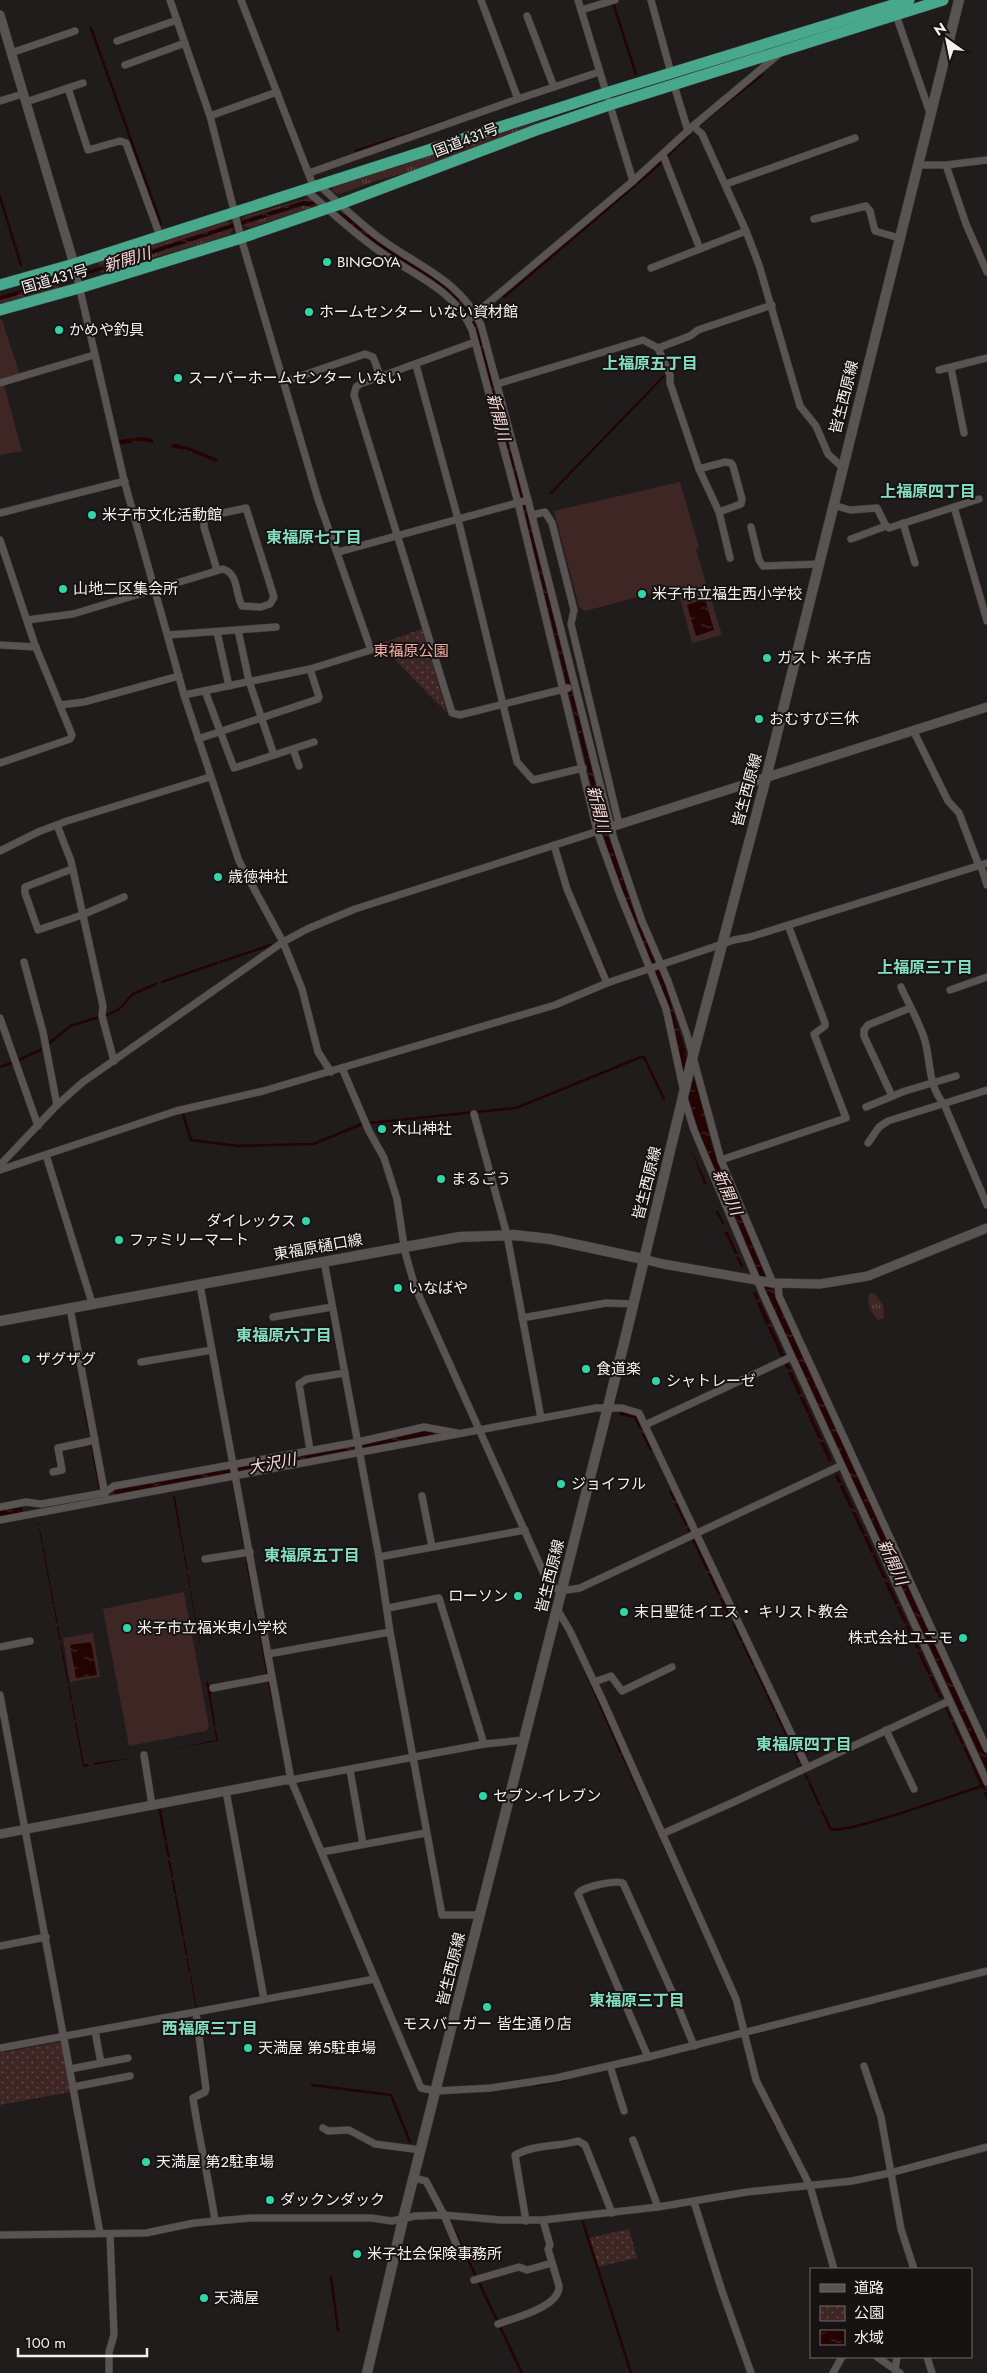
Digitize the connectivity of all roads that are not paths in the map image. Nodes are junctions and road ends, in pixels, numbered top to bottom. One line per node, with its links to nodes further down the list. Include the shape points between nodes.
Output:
1 (170, 0): 14 (street)
2 (242, 0): 27 (street)
3 (481, 0): 30 (street)
4 (578, 0): 11 (street)
5 (615, 0): 11 (street)
6 (651, 0): 22 (street)
7 (909, 0): 10 (highway, 国道431号)
8 (943, 0): 10 (highway, 国道431号)
9 (959, 0): 33 (main road, 皆生西原線)
10 (893, 7): 18 (highway, 国道431号); 22 (highway, 国道431号); 33 (street)
11 (581, 10): 21 (street)
12 (0, 15): 19 (street)
13 (527, 16): 25 (street)
14 (177, 20): 16 (street); 17 (street)
15 (75, 31): 19 (street)
16 (117, 41)
17 (185, 43): 20 (street); 34 (street)
18 (783, 50): 24 (highway, 国道431号); 35 (street)
19 (11, 52): 29 (street)
20 (126, 65)
21 (599, 72): 25 (street); 28 (street)
22 (671, 72): 28 (highway, 国道431号)
23 (83, 83): 26 (street)
24 (674, 85): 32 (highway, 国道431号); 35 (street)
25 (554, 87): 30 (street)
26 (68, 88): 29 (street); 49 (street, via 88,150 120,141 126,143)
27 (277, 92): 34 (street); 41 (street)
28 (606, 93): 32 (street); 44 (highway, 国道431号)
29 (24, 98): 31 (street); 54 (street)
30 (518, 99): 41 (street)
31 (0, 101)
32 (609, 105): 42 (street); 45 (highway, 国道431号)
33 (930, 113): 39 (main road, 皆生西原線)
34 (210, 116): 46 (street)
35 (691, 128): 37 (street); 43 (street, via 702,134)
36 (855, 138): 43 (street)
37 (663, 155): 42 (street); 52 (street)
38 (987, 160): 40 (street)
39 (918, 165): 40 (street); 51 (main road, 皆生西原線)
40 (946, 165): 56 (street)
41 (309, 173): 44 (street)
42 (633, 182): 61 (street)
43 (726, 184): 48 (street)
44 (314, 191): 45 (street); 45 (street); 46 (highway, 国道431号)
45 (330, 208): 50 (highway, 国道431号); 53 (street, via 380,238); 53 (street, via 372,246)
46 (235, 214): 49 (highway, 国道431号); 50 (street)
47 (814, 219): 51 (street, via 866,206 875,231)
48 (746, 230): 52 (street); 59 (street)
49 (160, 236): 54 (highway, 国道431号)
50 (241, 237): 58 (highway, 国道431号); 70 (street)
51 (899, 238): 74 (main road, 皆生西原線)
52 (700, 249): 55 (street)
53 (405, 262): 61 (street, via 454,287 463,295)
54 (74, 267): 57 (highway, 国道431号); 58 (street)
55 (651, 268)
56 (987, 272)
57 (0, 285)
58 (78, 286): 60 (highway, 国道431号); 64 (street)
59 (772, 305): 63 (street, via 698,330); 74 (street, via 800,406 816,426 828,454)
60 (0, 310)
61 (472, 317): 62 (street); 72 (street, via 481,325)
62 (476, 342): 66 (street); 78 (street)
63 (658, 348): 72 (street, via 644,340); 75 (street, via 670,375)
64 (94, 356): 71 (street); 76 (street)
65 (987, 358): 67 (street)
66 (416, 365): 69 (street); 84 (street)
67 (951, 368): 68 (street); 73 (street)
68 (939, 370)
69 (381, 378): 70 (street, via 373,357 365,354); 88 (street, via 360,384 354,395)
70 (283, 382): 91 (street, via 318,499)
71 (0, 383)
72 (497, 384): 78 (street)
73 (964, 433)
74 (842, 467): 79 (main road, 皆生西原線)
75 (699, 469): 81 (street); 81 (street, via 725,462 733,466 741,504)
76 (125, 481): 82 (street); 96 (street)
77 (979, 499): 80 (street)
78 (523, 502): 83 (street); 84 (street); 109 (street)
79 (833, 505): 86 (street, via 850,510 877,508); 94 (main road, 皆生西原線)
80 (954, 507): 85 (street); 98 (street)
81 (720, 512): 92 (street)
82 (0, 513)
83 (532, 515): 109 (street); 128 (street, via 545,512 552,523 574,610 571,624)
84 (458, 519): 88 (street); 112 (street)
85 (903, 523): 86 (street); 93 (street)
86 (886, 526): 89 (street)
87 (751, 527): 94 (street, via 763,566)
88 (398, 535): 91 (street); 112 (street, via 450,709 457,716)
89 (851, 539)
90 (0, 540): 97 (street)
91 (338, 552): 105 (street, via 371,650)
92 (730, 558)
93 (915, 563)
94 (819, 564): 126 (main road, 皆生西原線)
95 (217, 570): 95 (street, via 204,521 209,516 246,508 273,602 261,607 242,606 230,572); 96 (street)
96 (156, 590): 97 (street, via 73,614); 102 (street)
97 (27, 620): 104 (street)
98 (987, 621)
99 (276, 627): 100 (street)
100 (238, 630): 101 (street); 107 (street)
101 (217, 632): 102 (street); 108 (street)
102 (168, 635): 106 (street)
103 (0, 645): 104 (street)
104 (36, 647): 113 (street)
105 (310, 669): 107 (street); 115 (street, via 318,698)
106 (179, 676): 111 (street); 113 (street, via 84,702)
107 (249, 681): 108 (street); 115 (street)
108 (229, 686): 110 (street)
109 (569, 688): 112 (street); 124 (street); 128 (street)
110 (205, 691): 111 (street); 117 (street)
111 (184, 695): 118 (street)
112 (502, 704): 124 (street, via 517,762 530,778 538,780)
113 (60, 705): 122 (street, via 72,735 70,739)
114 (987, 707): 116 (street)
115 (261, 718): 117 (street); 121 (street)
116 (913, 730): 126 (street); 132 (street, via 948,801 959,814)
117 (221, 732): 118 (street); 121 (street, via 234,768)
118 (198, 739): 125 (street)
119 (314, 742): 120 (street)
120 (293, 749): 121 (street); 123 (street)
121 (274, 755)
122 (0, 763)
123 (299, 766)
124 (583, 768): 129 (street)
125 (210, 777): 127 (street); 138 (street, via 239,861)
126 (766, 778): 128 (street); 139 (main road, 皆生西原線)
127 (57, 825): 131 (street); 133 (street)
128 (615, 825): 129 (street); 141 (street, via 627,880)
129 (597, 830): 130 (street); 141 (street)
130 (554, 845): 138 (street, via 344,913); 143 (street, via 568,889)
131 (0, 851)
132 (982, 865): 134 (street); 137 (street)
133 (72, 869): 136 (street); 136 (street, via 25,887 25,893 38,930)
134 (987, 884)
135 (124, 897): 136 (street)
136 (82, 915): 148 (street)
137 (788, 925): 139 (street); 164 (street, via 825,1023 814,1034 846,1118)
138 (283, 942): 148 (street); 151 (street, via 302,989 318,1052)
139 (723, 944): 141 (street); 149 (main road, 皆生西原線)
140 (24, 962): 158 (street, via 43,1032)
141 (655, 967): 143 (street); 149 (street, via 687,1036); 155 (street)
142 (987, 976): 145 (street)
143 (607, 983): 150 (street, via 550,1006)
144 (901, 987): 146 (street)
145 (950, 990)
146 (910, 1008): 153 (street, via 925,1041); 156 (street, via 868,1025 864,1030)
147 (0, 1018): 161 (street)
148 (114, 1061): 158 (street)
149 (692, 1062): 155 (main road, 皆生西原線); 164 (street, via 700,1079)
150 (342, 1068): 151 (street); 170 (street, via 384,1158 397,1199)
151 (331, 1072): 163 (street, via 176,1111)
152 (956, 1076): 153 (street)
153 (932, 1082): 156 (street); 157 (street)
154 (987, 1090): 157 (street)
155 (685, 1094): 171 (main road, 皆生西原線); 173 (street, via 694,1130)
156 (892, 1096): 159 (street)
157 (944, 1104): 162 (street, via 888,1121 879,1127); 167 (street)
158 (57, 1105): 161 (street)
159 (866, 1108)
160 (474, 1114): 169 (street)
161 (38, 1126): 165 (street)
162 (868, 1143)
163 (46, 1156): 166 (street); 176 (street)
164 (721, 1160): 174 (street)
165 (0, 1165)
166 (0, 1170)
167 (987, 1205)
168 (987, 1228): 174 (street, via 902,1264 854,1280 820,1284)
169 (507, 1236): 170 (main road, 東福原樋口線, via 460,1237); 171 (main road, 東福原樋口線, via 550,1240); 181 (street)
170 (404, 1247): 172 (main road, 東福原樋口線); 190 (street, via 415,1287)
171 (643, 1259): 173 (street); 177 (main road, 皆生西原線)
172 (324, 1261): 175 (main road, 東福原樋口線); 178 (street)
173 (757, 1280): 174 (street); 184 (street)
174 (774, 1283): 226 (street)
175 (200, 1285): 176 (main road, 東福原樋口線); 183 (street)
176 (92, 1303): 179 (main road, 東福原樋口線)
177 (633, 1304): 181 (street, via 606,1303); 187 (main road, 皆生西原線)
178 (332, 1307): 180 (street); 186 (street)
179 (70, 1308): 182 (main road, 東福原樋口線); 192 (street)
180 (273, 1317)
181 (522, 1318): 188 (street)
182 (0, 1321)
183 (212, 1350): 185 (street); 196 (street)
184 (791, 1357): 189 (street); 197 (street)
185 (141, 1362)
186 (345, 1373): 193 (street); 194 (street, via 307,1379 300,1384)
187 (607, 1407): 188 (street); 189 (street, via 639,1413); 210 (main road, 皆生西原線)
188 (541, 1418): 190 (street)
189 (645, 1425): 205 (street)
190 (479, 1430): 191 (street); 204 (street)
191 (460, 1434): 193 (street, via 424,1428); 195 (street)
192 (95, 1440): 198 (street, via 58,1448 62,1470); 200 (street)
193 (358, 1442): 194 (street); 195 (street)
194 (310, 1450): 196 (street)
195 (360, 1453): 199 (street); 208 (street)
196 (234, 1464): 199 (street); 200 (street, via 114,1486)
197 (840, 1466): 205 (street); 222 (street)
198 (52, 1472)
199 (236, 1476): 200 (street); 207 (street)
200 (105, 1496): 202 (street); 203 (street)
201 (422, 1496): 206 (street)
202 (0, 1507)
203 (0, 1520)
204 (525, 1530): 206 (street); 210 (street, via 549,1585)
205 (696, 1534): 210 (street, via 580,1588); 229 (street)
206 (432, 1547): 208 (street)
207 (250, 1552): 209 (street); 216 (street)
208 (379, 1557): 211 (street)
209 (206, 1559)
210 (561, 1591): 212 (main road, 皆生西原線)
211 (388, 1608): 213 (street); 225 (street, via 439,1598)
212 (557, 1609): 219 (street); 224 (main road, 皆生西原線)
213 (390, 1632): 216 (street); 228 (street)
214 (30, 1641): 215 (street)
215 (0, 1646)
216 (268, 1654): 218 (street)
217 (672, 1667): 219 (street, via 622,1691 611,1676)
218 (272, 1677): 220 (street); 231 (street)
219 (594, 1682): 239 (street)
220 (213, 1688)
221 (0, 1695): 236 (street)
222 (949, 1700): 223 (street); 232 (street)
223 (886, 1730): 229 (street); 233 (street)
224 (524, 1740): 225 (street); 242 (main road, 皆生西原線)
225 (484, 1744): 228 (street)
226 (987, 1749)
227 (144, 1755): 235 (street)
228 (413, 1759): 230 (street); 237 (street)
229 (807, 1767): 239 (street)
230 (350, 1770): 231 (street); 240 (street)
231 (291, 1780): 234 (street); 241 (street)
232 (987, 1782)
233 (914, 1789)
234 (226, 1791): 235 (street); 247 (street)
235 (152, 1805): 236 (street)
236 (26, 1830): 238 (street); 243 (street)
237 (426, 1833): 240 (street); 242 (street, via 442,1915)
238 (0, 1834)
239 (662, 1834): 250 (street, via 736,1998)
240 (363, 1844): 241 (street)
241 (322, 1852): 246 (street)
242 (480, 1915): 262 (main road, 皆生西原線)
243 (46, 1938): 244 (street); 251 (street)
244 (0, 1946)
245 (987, 1971): 250 (street)
246 (375, 1979): 247 (street); 262 (street, via 421,2088)
247 (264, 1999): 248 (street)
248 (196, 2013): 249 (street); 278 (street, via 206,2090 193,2098)
249 (95, 2031): 251 (street); 256 (street)
250 (744, 2031): 252 (street); 270 (street, via 756,2080)
251 (64, 2036): 253 (street); 259 (street)
252 (694, 2046): 254 (street); 254 (street, via 623,1883 581,1890 578,1894)
253 (0, 2048)
254 (648, 2057): 257 (street)
255 (128, 2058): 256 (street)
256 (100, 2063): 259 (street)
257 (610, 2066): 262 (street, via 529,2083); 263 (street)
258 (864, 2066): 268 (street, via 881,2117)
259 (70, 2069): 261 (street)
260 (130, 2076): 261 (street)
261 (73, 2087): 279 (street)
262 (436, 2091): 267 (main road, 皆生西原線)
263 (624, 2111)
264 (323, 2128): 267 (street, via 328,2131 349,2130 375,2144)
265 (633, 2140): 272 (street)
266 (987, 2147): 268 (street)
267 (421, 2150): 269 (main road, 皆生西原線)
268 (890, 2173): 270 (street); 285 (street, via 901,2229)
269 (414, 2178): 274 (street, via 426,2181); 275 (main road, 皆生西原線)
270 (810, 2186): 271 (street, via 747,2192); 284 (street)
271 (694, 2202): 272 (street); 295 (street)
272 (658, 2207): 273 (street)
273 (612, 2213): 276 (street, via 584,2145 578,2141 515,2155); 277 (street)
274 (444, 2215): 275 (street); 276 (street); 282 (street)
275 (403, 2219): 278 (street, via 251,2218); 294 (main road, 皆生西原線)
276 (526, 2220): 277 (street)
277 (543, 2220): 283 (street)
278 (216, 2221): 280 (street, via 146,2233)
279 (100, 2233): 280 (street); 281 (street)
280 (110, 2234): 293 (street, via 114,2335 109,2352)
281 (0, 2235)
282 (462, 2258)
283 (552, 2263): 286 (street, via 528,2270 518,2267); 287 (street, via 560,2288 558,2292 541,2309)
284 (834, 2268)
285 (914, 2268)
286 (474, 2280)
287 (498, 2324)
288 (841, 2358): 296 (street)
289 (878, 2358): 292 (street)
290 (897, 2358): 292 (street)
291 (927, 2358): 297 (street)
292 (898, 2371)
293 (109, 2373)
294 (367, 2373)
295 (751, 2373)
296 (833, 2373)
297 (932, 2373)

